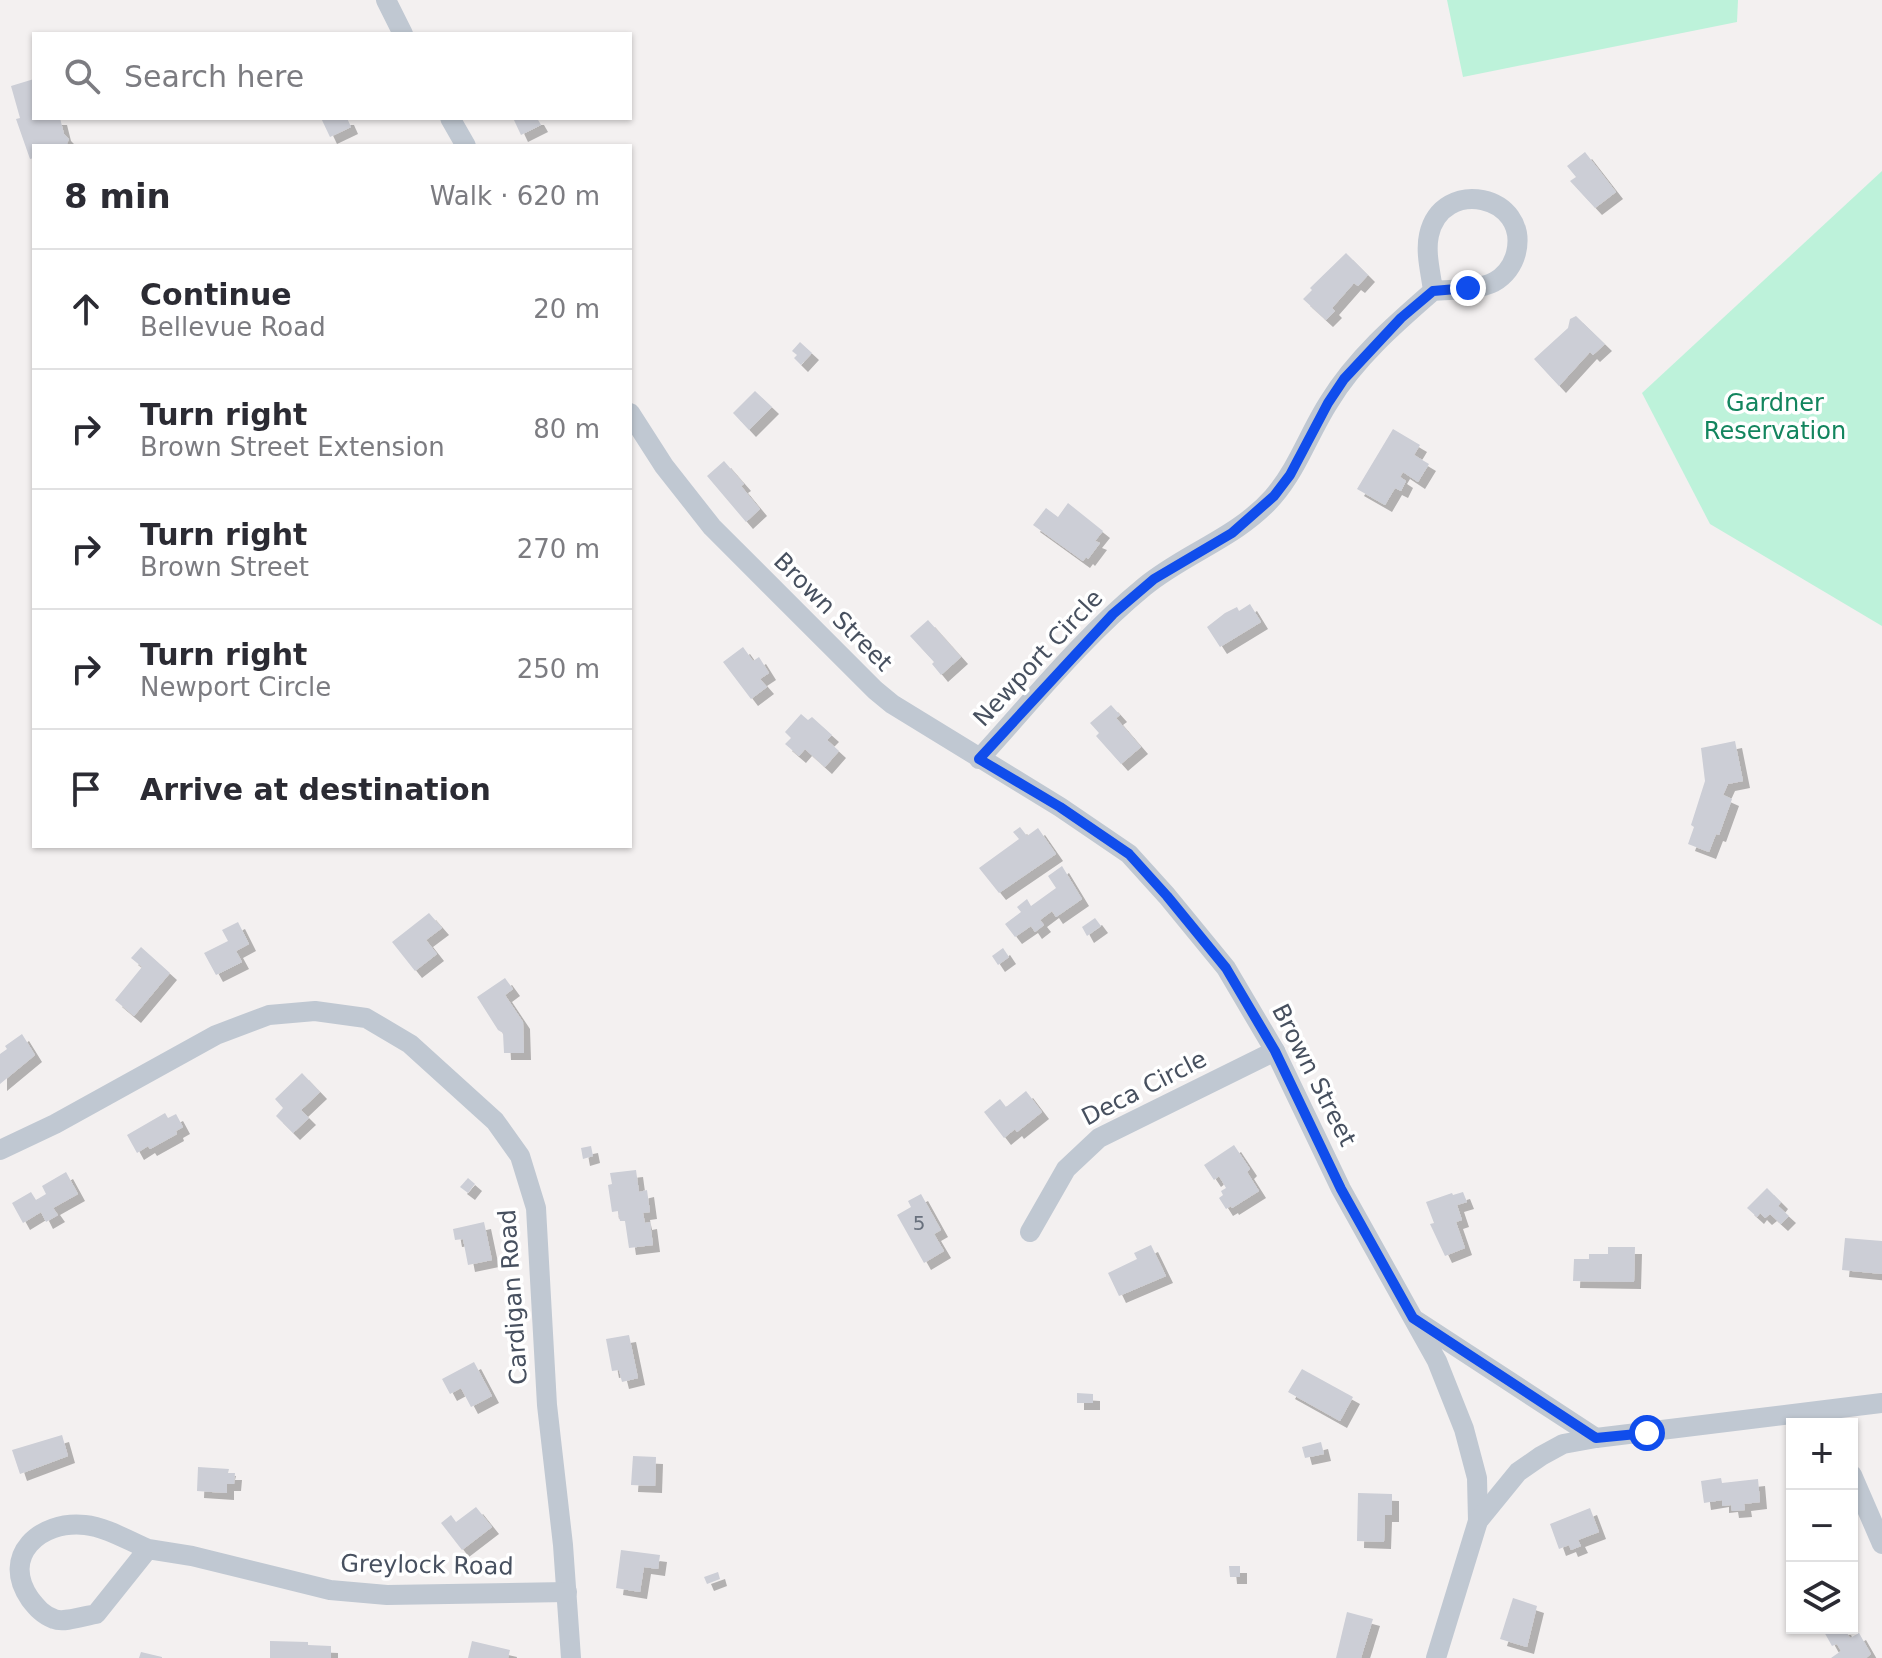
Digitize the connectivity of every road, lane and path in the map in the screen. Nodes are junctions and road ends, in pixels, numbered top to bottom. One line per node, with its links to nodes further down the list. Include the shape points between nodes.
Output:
1 (386, 0): 2 (street)
2 (402, 32)
3 (451, 120): 4 (street)
4 (465, 144)
5 (1433, 291): 5 (street, via 1428,249 1435,220 1444,208 1472,198 1501,207 1517,232 1515,260 1507,272 1483,286); 7 (street, Newport Circle, via 1344,379 1274,496 1232,533 1154,579 1113,614)
6 (632, 416): 7 (street, Brown Street, via 690,501 773,590 892,704)
7 (979, 759): 8 (street, Brown Street, via 1129,854 1226,968)
8 (1275, 1051): 10 (street, Deca Circle, via 1099,1138 1066,1169); 11 (street, Brown Street, via 1341,1189)
9 (0, 1150): 20 (street, Cardigan Road, via 216,1035 269,1015 315,1011 366,1018 410,1044 495,1121 520,1156 536,1208 547,1405)
10 (1030, 1232)
11 (1413, 1318): 15 (street); 17 (street, Brown Street, via 1464,1429 1477,1478)
12 (1882, 1403): 13 (street)
13 (1827, 1418)
14 (1786, 1422): 15 (street)
15 (1596, 1438): 17 (street, via 1563,1444 1518,1472)
16 (1858, 1489): 18 (street)
17 (1478, 1521): 22 (street)
18 (1882, 1544)
19 (148, 1549): 19 (street, Greylock Road, via 96,1614 56,1620 38,1610 20,1577 21,1556 32,1538 46,1529 89,1525); 20 (street, Greylock Road, via 330,1590 387,1595)
20 (567, 1592): 21 (street, Cardigan Road)
21 (571, 1658)
22 (1436, 1658)

